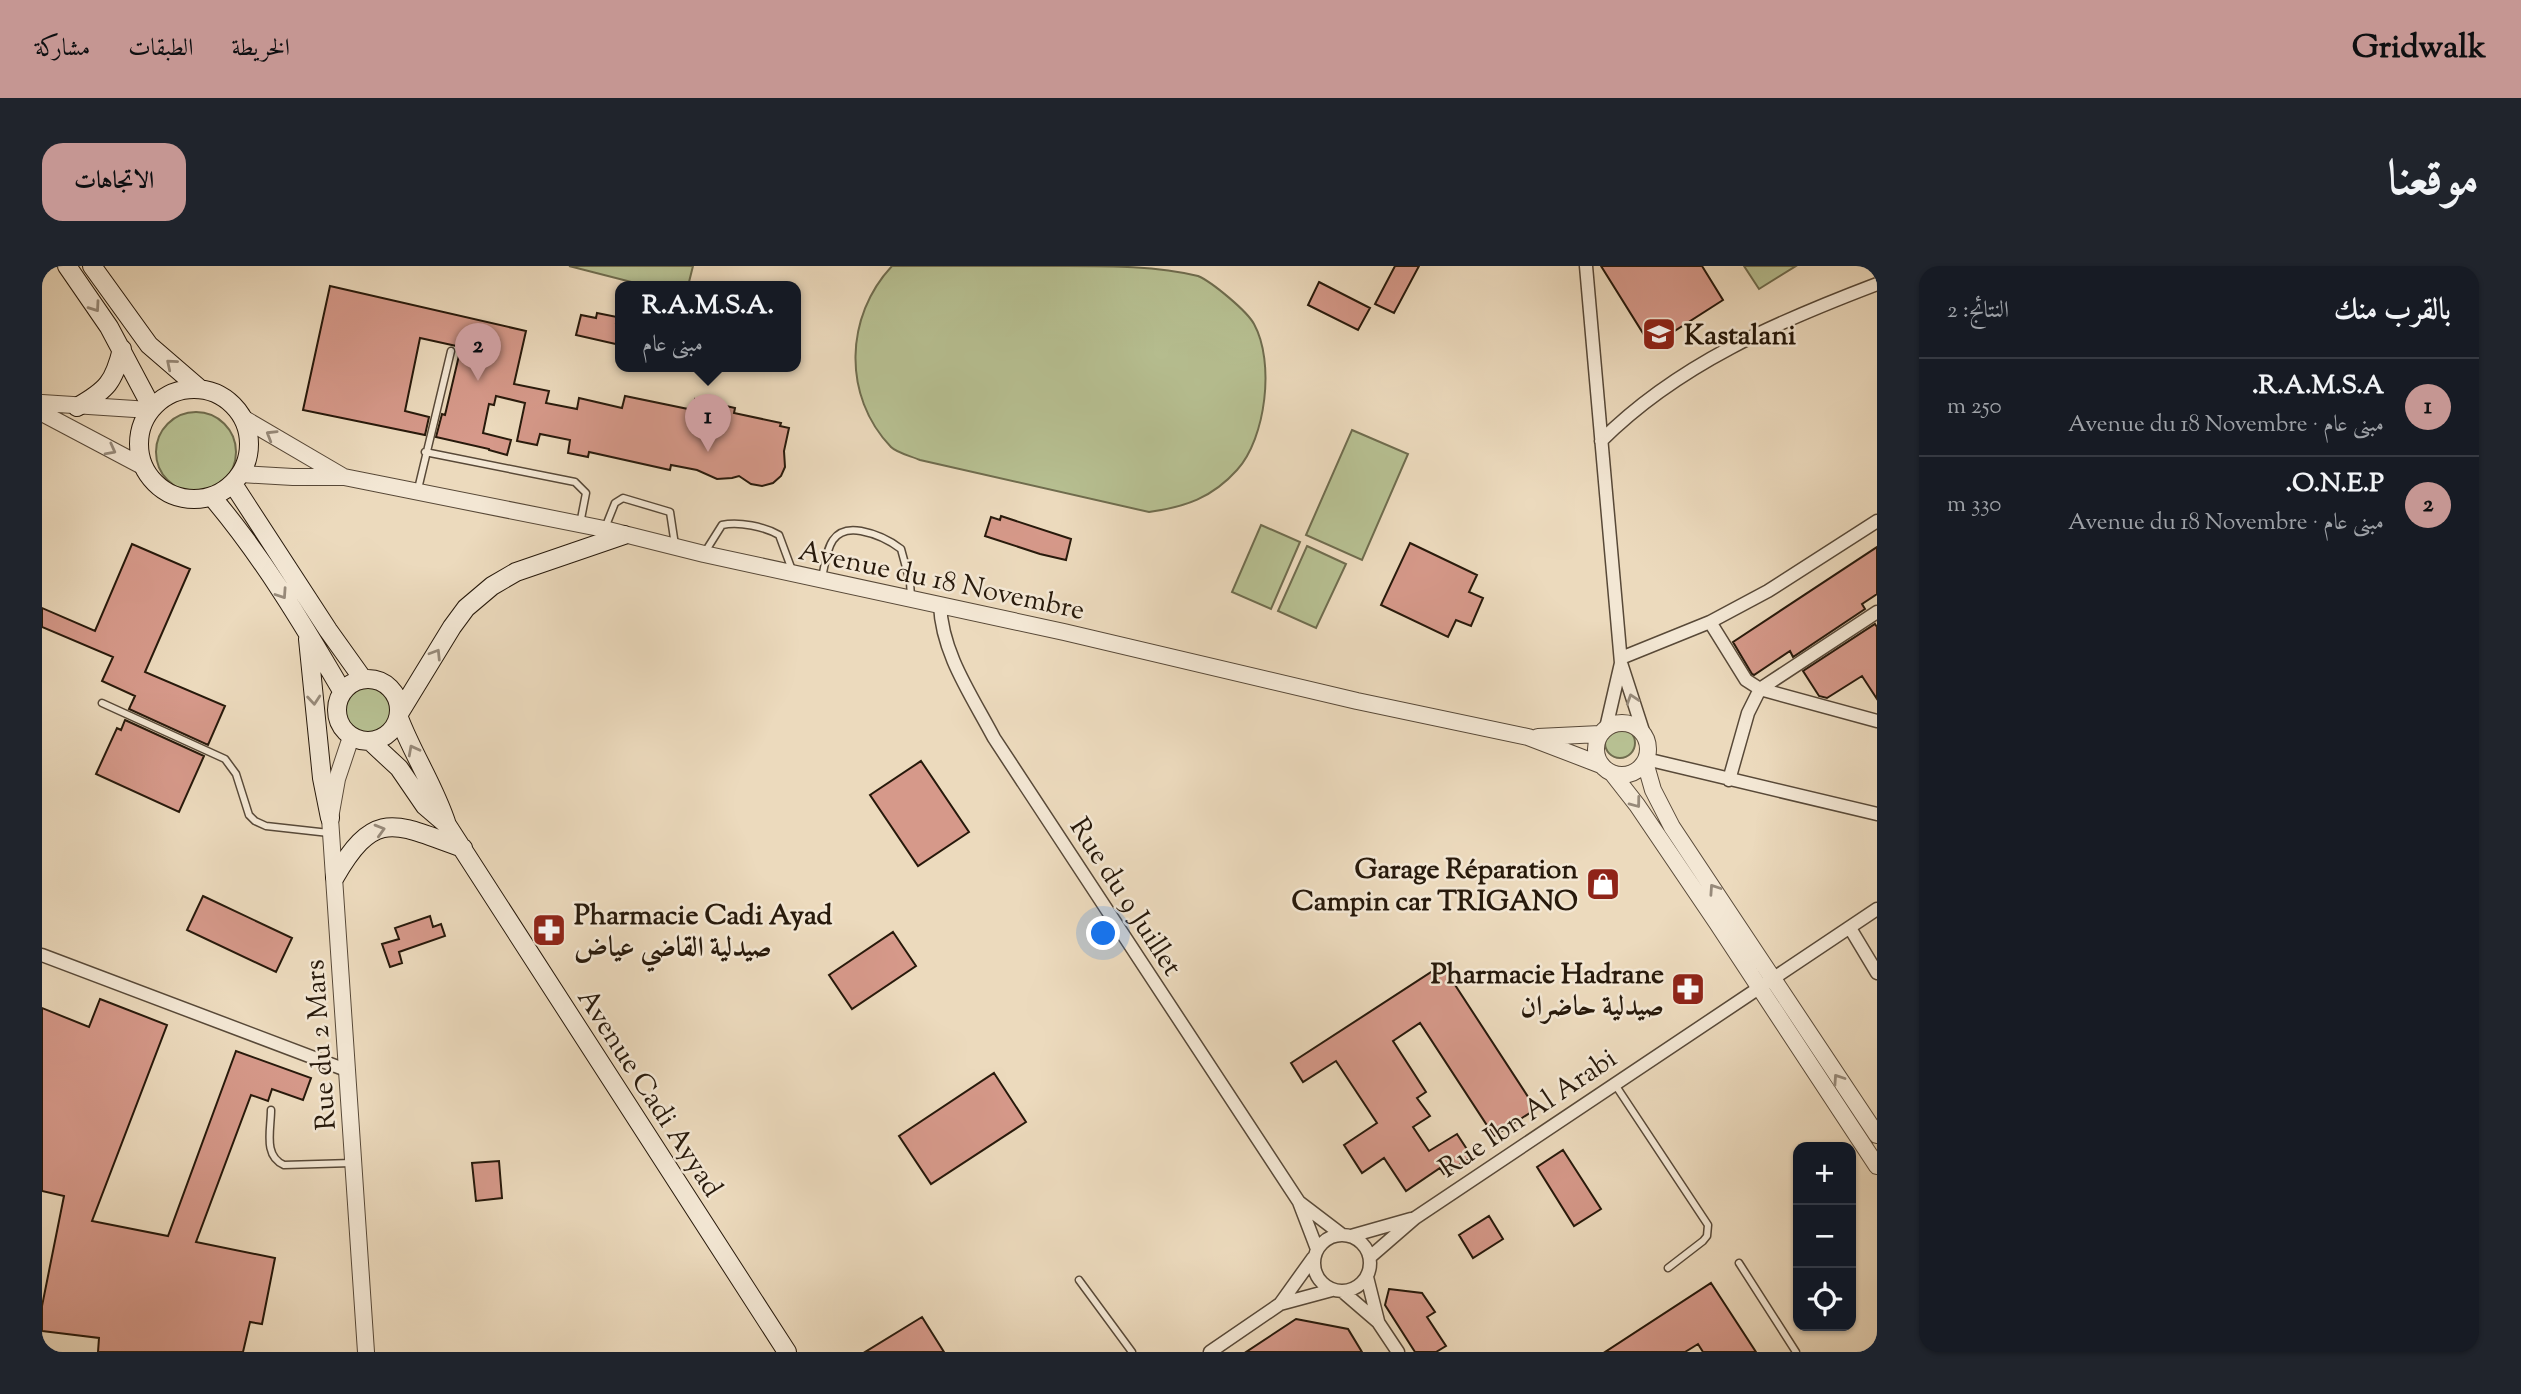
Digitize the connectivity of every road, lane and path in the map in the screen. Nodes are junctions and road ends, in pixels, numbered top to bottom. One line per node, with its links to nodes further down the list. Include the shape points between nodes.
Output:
1 (67, 266): 5 (main road, one-way to 5)
2 (92, 266): 7 (main road, one-way to 2, via 149,345)
3 (1586, 266): 13 (street)
4 (1877, 284): 13 (street, via 1816,307 1711,357 1645,400)
5 (122, 349): 9 (main road, via 109,384); 10 (main road)
6 (451, 351): 14 (lane)
7 (200, 389): 10 (main road, via 173,392); 12 (main road, via 218,394)
8 (42, 403): 9 (street)
9 (77, 407): 10 (street)
10 (151, 409): 15 (main road, via 139,438)
11 (42, 413): 15 (street, one-way to 15)
12 (243, 418): 16 (street, Avenue du 18 Novembre, one-way to 12); 17 (main road, via 250,436 249,456)
13 (1601, 440): 33 (street)
14 (425, 452): 18 (lane); 21 (lane, via 575,482 586,493)
15 (144, 467): 19 (main road, via 155,484 172,495)
16 (344, 477): 17 (street, Avenue du 18 Novembre); 18 (street, Avenue du 18 Novembre)
17 (237, 479): 19 (main road); 34 (main road, via 327,630)
18 (417, 491): 21 (street, Avenue du 18 Novembre)
19 (212, 497): 32 (main road, one-way to 32)
20 (1877, 521): 31 (street)
21 (580, 526): 22 (street, Avenue du 18 Novembre)
22 (604, 530): 23 (street, Avenue du 18 Novembre); 24 (lane, via 610,512 623,498 670,512)
23 (624, 535): 24 (street, Avenue du 18 Novembre); 38 (main road, one-way to 23, via 452,627 492,586)
24 (675, 547): 25 (street, Avenue du 18 Novembre)
25 (704, 554): 26 (street, Avenue du 18 Novembre); 26 (lane, via 722,524 771,530 779,535)
26 (793, 572): 27 (street, Avenue du 18 Novembre)
27 (822, 578): 28 (street, Avenue du 18 Novembre); 28 (lane, via 827,551 838,534 870,533 901,549)
28 (911, 598): 29 (street, Avenue du 18 Novembre)
29 (940, 605): 43 (street, Avenue du 18 Novembre); 65 (street, Rue du 9 Juillet, via 952,657 994,738)
30 (1877, 612): 35 (street)
31 (1710, 622): 33 (street); 35 (street, via 1746,680)
32 (307, 632): 36 (main road); 50 (main road, one-way to 50)
33 (1621, 661): 40 (street); 41 (street, one-way to 33)
34 (363, 679): 36 (main road); 38 (main road, via 384,683 393,691)
35 (1760, 690): 39 (street); 47 (street, via 1748,713)
36 (342, 691): 42 (main road, via 337,716)
37 (102, 703): 50 (lane, via 225,759 236,774 248,815 255,821 266,826)
38 (399, 715): 44 (main road, via 389,734); 49 (main road, Avenue Cadi Ayyad, one-way to 38)
39 (1877, 722)
40 (1603, 731): 41 (street, via 1613,724 1630,724); 43 (street, Avenue du 18 Novembre); 46 (street, via 1596,750)
41 (1644, 734): 45 (street)
42 (351, 737): 44 (main road); 50 (street, Rue du 2 Mars, via 337,779)
43 (1528, 737): 46 (street, Avenue du 18 Novembre)
44 (371, 742): 49 (main road, Avenue Cadi Ayyad, via 400,768 425,806)
45 (1646, 760): 46 (street, via 1630,774); 47 (street); 57 (street, one-way to 45, via 1672,827 1653,790)
46 (1607, 769): 58 (street, one-way to 58, via 1637,805)
47 (1729, 780): 48 (street)
48 (1877, 814)
49 (447, 825): 51 (main road, Avenue Cadi Ayyad)
50 (330, 826): 52 (street, Rue du 2 Mars)
51 (463, 848): 52 (main road, one-way to 51, via 349,852 372,831 385,827 411,830); 78 (main road, Avenue Cadi Ayyad)
52 (335, 877): 59 (street, Rue du 2 Mars)
53 (1877, 909): 54 (street, Rue Ibn Al Arabi)
54 (1850, 928): 56 (street); 57 (street, Rue Ibn Al Arabi)
55 (42, 955): 59 (street)
56 (1877, 972)
57 (1773, 977): 58 (street, Rue Ibn Al Arabi); 62 (street, one-way to 57)
58 (1758, 987): 60 (street, Rue Ibn Al Arabi); 64 (street)
59 (346, 1070): 63 (street, Rue du 2 Mars)
60 (1614, 1083): 66 (street, Rue Ibn Al Arabi); 71 (lane, via 1709,1226 1703,1241)
61 (271, 1110): 63 (lane, via 270,1153 275,1161 284,1165)
62 (1877, 1135)
63 (354, 1163): 77 (street, Rue du 2 Mars)
64 (1877, 1166)
65 (1299, 1202): 67 (street, Rue du 9 Juillet); 68 (street, Rue du 9 Juillet)
66 (1415, 1218): 67 (street, Rue Ibn Al Arabi); 69 (street, Rue Ibn Al Arabi)
67 (1346, 1235): 68 (street, via 1323,1241); 69 (street, via 1366,1248)
68 (1315, 1253): 74 (street, via 1317,1277); 75 (street)
69 (1370, 1257): 72 (street)
70 (1739, 1263): 82 (lane)
71 (1668, 1268)
72 (1367, 1277): 74 (street, via 1352,1290); 76 (street)
73 (1079, 1280): 79 (lane)
74 (1337, 1291): 75 (street); 76 (street)
75 (1280, 1304): 80 (street)
76 (1378, 1322): 81 (street)
77 (366, 1352)
78 (788, 1352)
79 (1132, 1352)
80 (1210, 1352)
81 (1398, 1352)
82 (1796, 1352)

